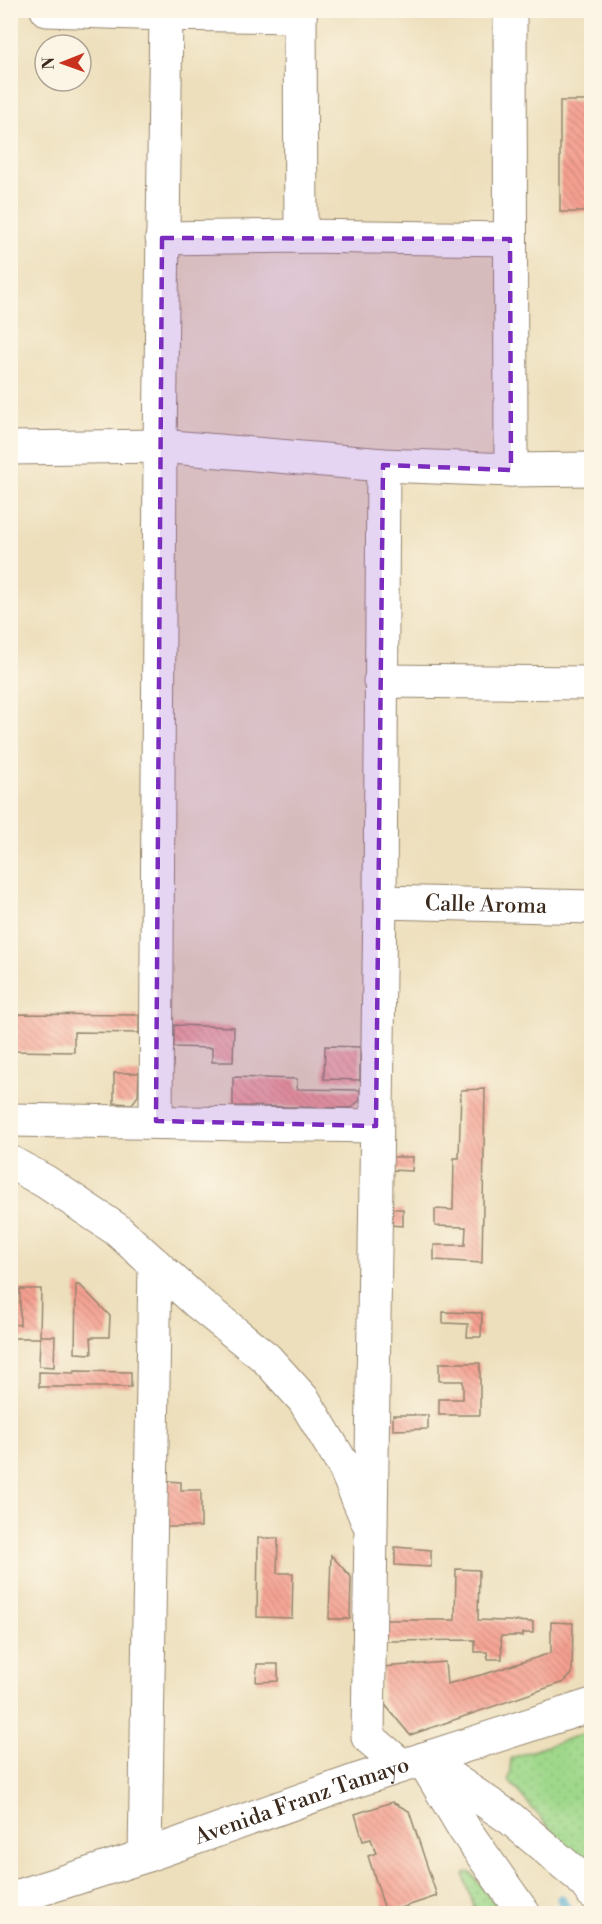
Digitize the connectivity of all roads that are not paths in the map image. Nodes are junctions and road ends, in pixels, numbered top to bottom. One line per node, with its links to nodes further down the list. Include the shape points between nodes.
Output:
1 (47, 10): 4 (street)
2 (510, 10): 7 (street)
3 (300, 13): 4 (street); 5 (street)
4 (166, 14): 6 (street)
5 (301, 236): 6 (street); 7 (street)
6 (162, 238): 8 (street)
7 (510, 238): 12 (street)
8 (160, 446): 9 (street); 10 (street); 18 (street)
9 (10, 448)
10 (382, 465): 12 (street); 13 (street)
11 (591, 469): 12 (street)
12 (511, 470)
13 (380, 681): 14 (street); 15 (street)
14 (591, 683)
15 (380, 902): 16 (street, Calle Aroma); 19 (street)
16 (591, 907)
17 (10, 1120): 18 (street)
18 (156, 1121): 19 (street)
19 (376, 1126): 22 (street)
20 (10, 1162): 21 (street, via 116,1229)
21 (155, 1264): 22 (street, via 266,1358 304,1400 345,1468); 25 (street)
22 (371, 1530): 24 (street, via 368,1737)
23 (591, 1705): 24 (street, Avenida Franz Tamayo)
24 (412, 1763): 25 (street, Avenida Franz Tamayo); 26 (street, via 510,1818 581,1878); 28 (street)
25 (146, 1856): 27 (street, Avenida Franz Tamayo)
26 (591, 1892)
27 (10, 1899)
28 (524, 1914)

